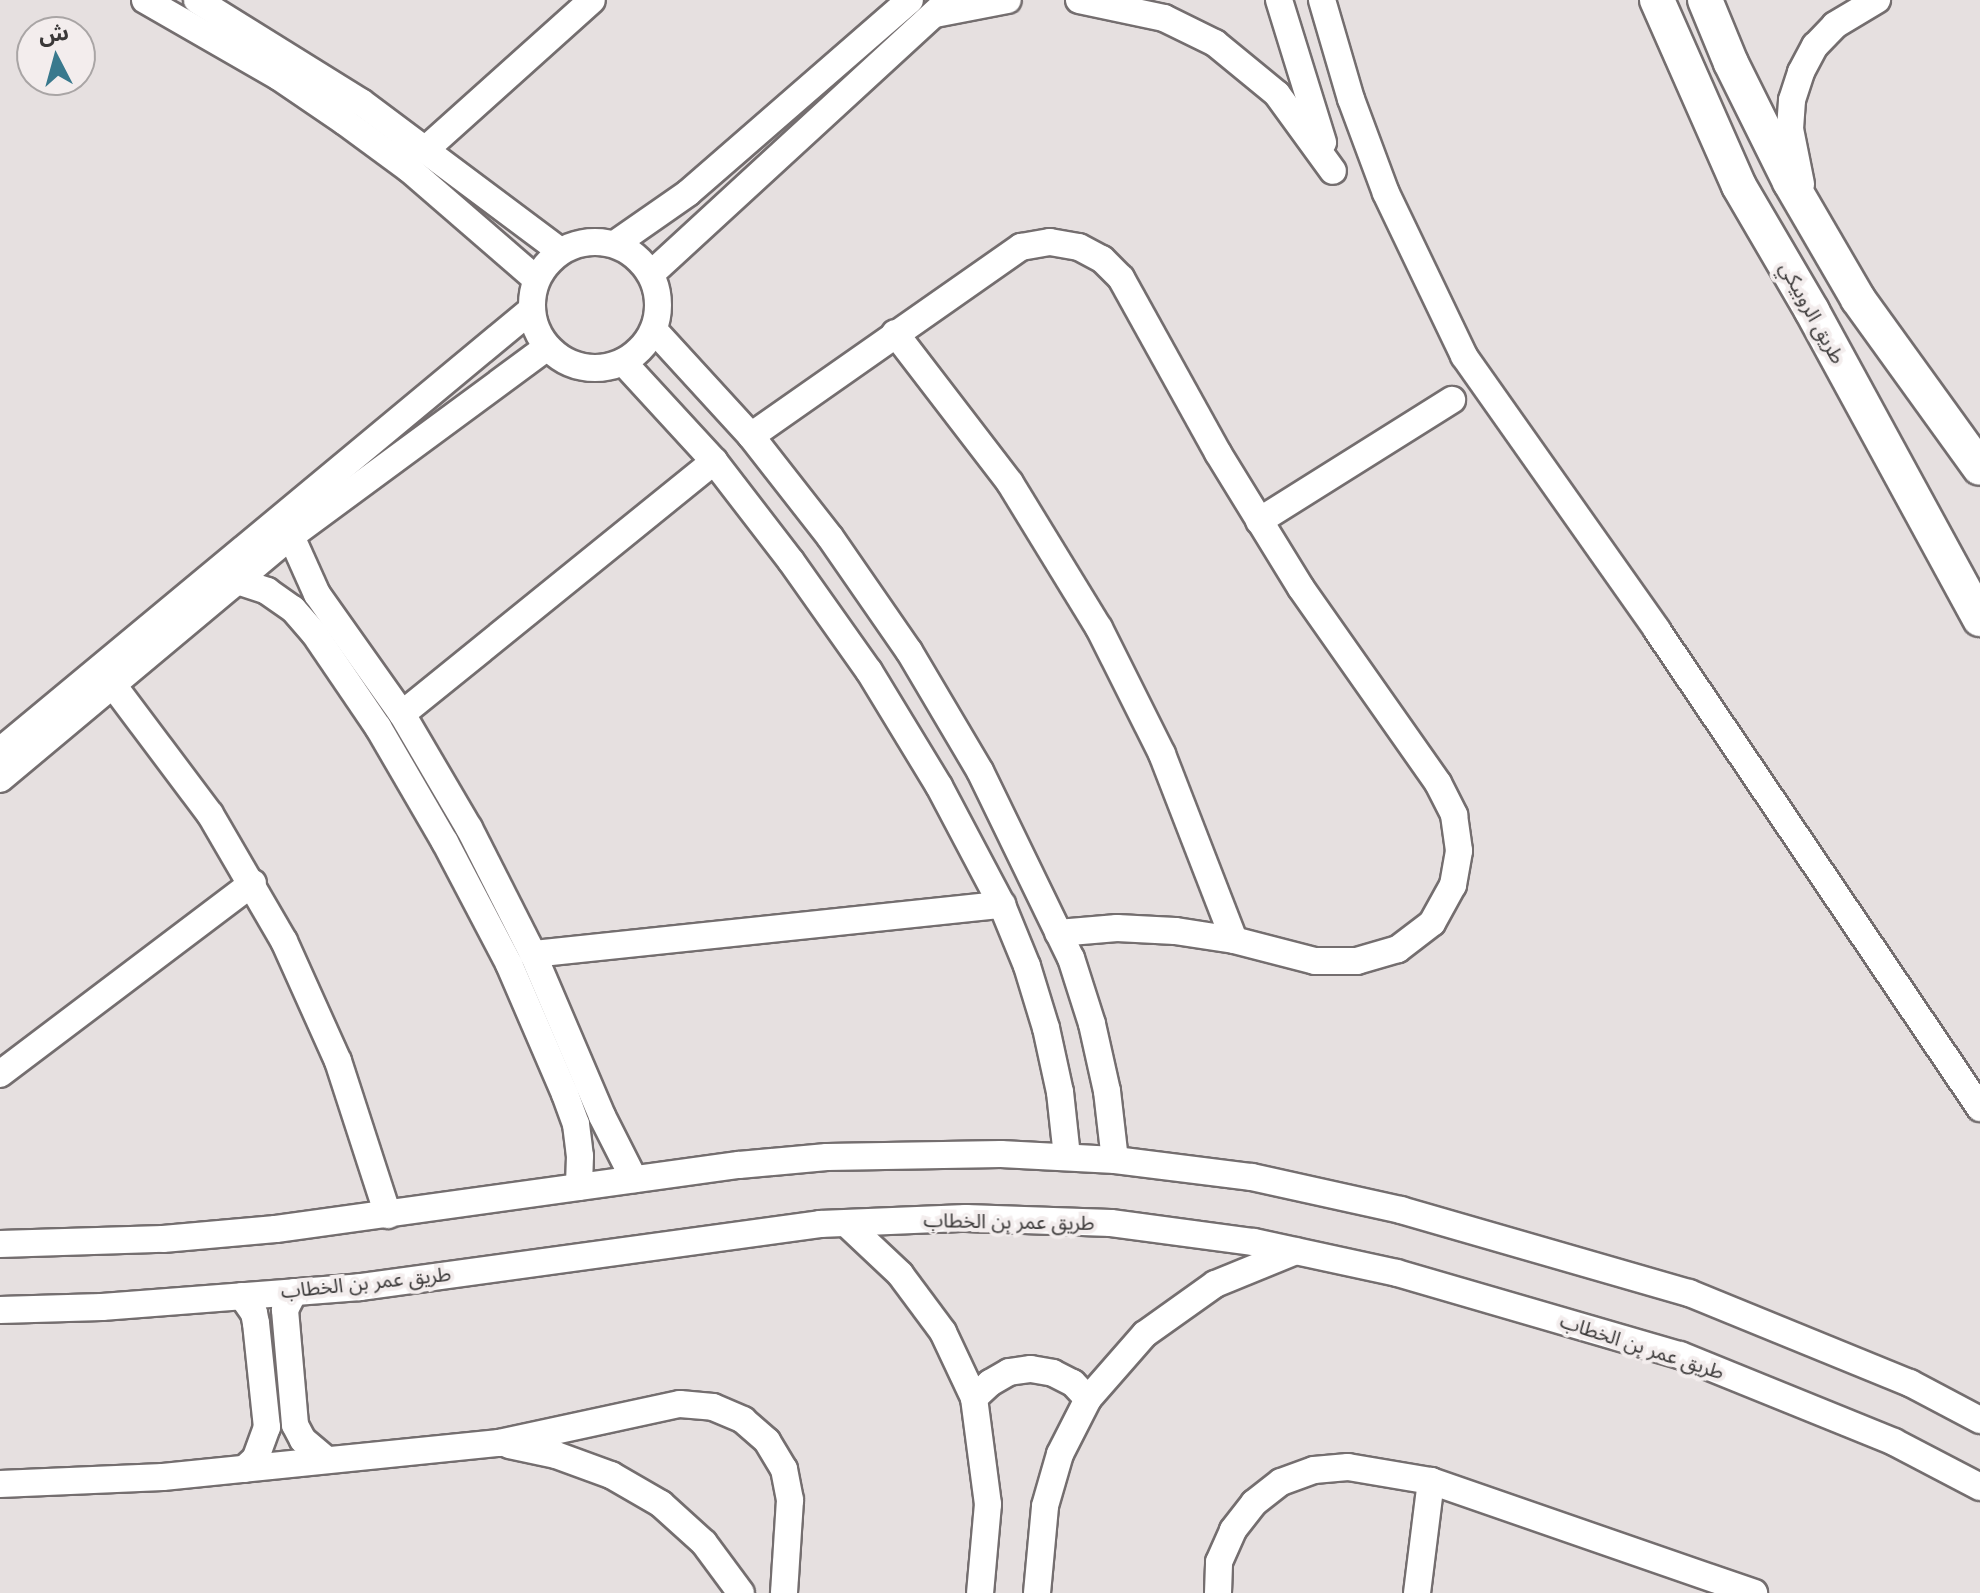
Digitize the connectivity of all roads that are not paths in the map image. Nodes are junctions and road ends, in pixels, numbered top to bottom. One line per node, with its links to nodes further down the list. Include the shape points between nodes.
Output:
1 (145, 0): 19 (street, via 279,77 345,122 409,169)
2 (197, 0): 12 (street, via 293,57)
3 (1008, 0): 11 (street)
4 (1079, 0): 14 (street, via 1164,18 1215,43 1277,94)
5 (1279, 0): 14 (street)
6 (1322, 0): 13 (street)
7 (1657, 0): 32 (main road, طريق الروبيكي, via 1739,186)
8 (1705, 0): 15 (main road)
9 (1877, 0): 15 (street, via 1835,25 1815,46 1796,86 1790,129)
10 (586, 2): 12 (street)
11 (930, 5): 16 (street); 18 (street)
12 (425, 150): 17 (street)
13 (1371, 155): 14 (street); 43 (street, via 1409,248 1464,356 1657,630)
14 (1333, 171)
15 (1810, 218): 28 (main road, via 1858,299)
16 (615, 244): 17 (street, via 597,241); 18 (street, via 630,251)
17 (560, 251): 19 (street)
18 (651, 274): 21 (street, via 658,311)
19 (536, 279): 20 (street)
20 (531, 310): 23 (street); 35 (street)
21 (654, 330): 24 (street); 26 (street)
22 (895, 333): 26 (street); 29 (street, via 1021,247 1050,242 1079,247 1102,259 1121,278); 40 (street, via 1010,483 1091,614 1162,754)
23 (547, 347): 24 (street, via 582,367); 30 (street)
24 (623, 362): 27 (street)
25 (1452, 400): 29 (street)
26 (751, 436): 39 (street, via 909,651 980,771)
27 (714, 461): 34 (street); 38 (street, via 869,671 939,786)
28 (1980, 468)
29 (1259, 521): 40 (street, via 1345,654 1438,783 1454,815 1459,851 1453,885 1432,923 1398,949 1357,961 1315,961)
30 (291, 536): 31 (street); 34 (street, via 317,594)
31 (237, 581): 33 (street); 47 (street, via 267,591 314,633 378,727 445,842 509,964 565,1094 576,1124)
32 (1980, 619)
33 (113, 685): 36 (street); 37 (street, via 187,781)
34 (402, 714): 41 (street, via 469,828)
35 (0, 751)
36 (0, 779)
37 (253, 883): 42 (street); 48 (street, via 338,1061)
38 (1002, 905): 41 (street); 44 (street, via 1046,1028)
39 (1058, 933): 40 (street, via 1117,928); 45 (street, via 1092,1024)
40 (1234, 940)
41 (533, 954): 46 (street)
42 (0, 1074)
43 (1980, 1108)
44 (1067, 1156): 45 (street); 46 (street, via 827,1157)
45 (1115, 1160): 57 (street, via 1252,1177 1401,1210 1689,1293 1910,1383)
46 (634, 1179): 47 (street)
47 (579, 1187): 48 (street)
48 (388, 1215): 50 (street, via 163,1239)
49 (847, 1224): 51 (street, طريق عمر بن الخطاب, via 966,1218 1111,1223); 52 (street, طريق عمر بن الخطاب, via 747,1232); 55 (street, via 900,1274 943,1332)
50 (0, 1244)
51 (1296, 1251): 56 (street, via 1215,1284 1145,1334); 63 (street, طريق عمر بن الخطاب, via 1397,1273 1680,1355 1894,1442)
52 (294, 1292): 53 (street, طريق عمر بن الخطاب); 59 (street, via 285,1310 295,1425 308,1446)
53 (242, 1296): 54 (street, طريق عمر بن الخطاب); 60 (street, via 256,1323 267,1427 256,1458)
54 (0, 1310)
55 (974, 1398): 56 (street, via 999,1377 1031,1369 1063,1378); 66 (street, via 988,1504)
56 (1088, 1399): 67 (street, via 1060,1454 1045,1506)
57 (1980, 1420)
58 (499, 1443): 59 (street); 64 (street, via 556,1455 611,1475 661,1504 704,1543); 65 (street, via 680,1404 713,1407 743,1420 767,1441 784,1469 790,1500)
59 (327, 1460): 60 (street)
60 (244, 1469): 62 (street)
61 (1431, 1481): 68 (street, via 1348,1467 1314,1470 1281,1482 1254,1503 1233,1530 1219,1562); 69 (street); 70 (street)
62 (0, 1484)
63 (1980, 1487)
64 (741, 1593)
65 (784, 1593)
66 (980, 1593)
67 (1037, 1593)
68 (1218, 1593)
69 (1417, 1593)
70 (1754, 1593)

